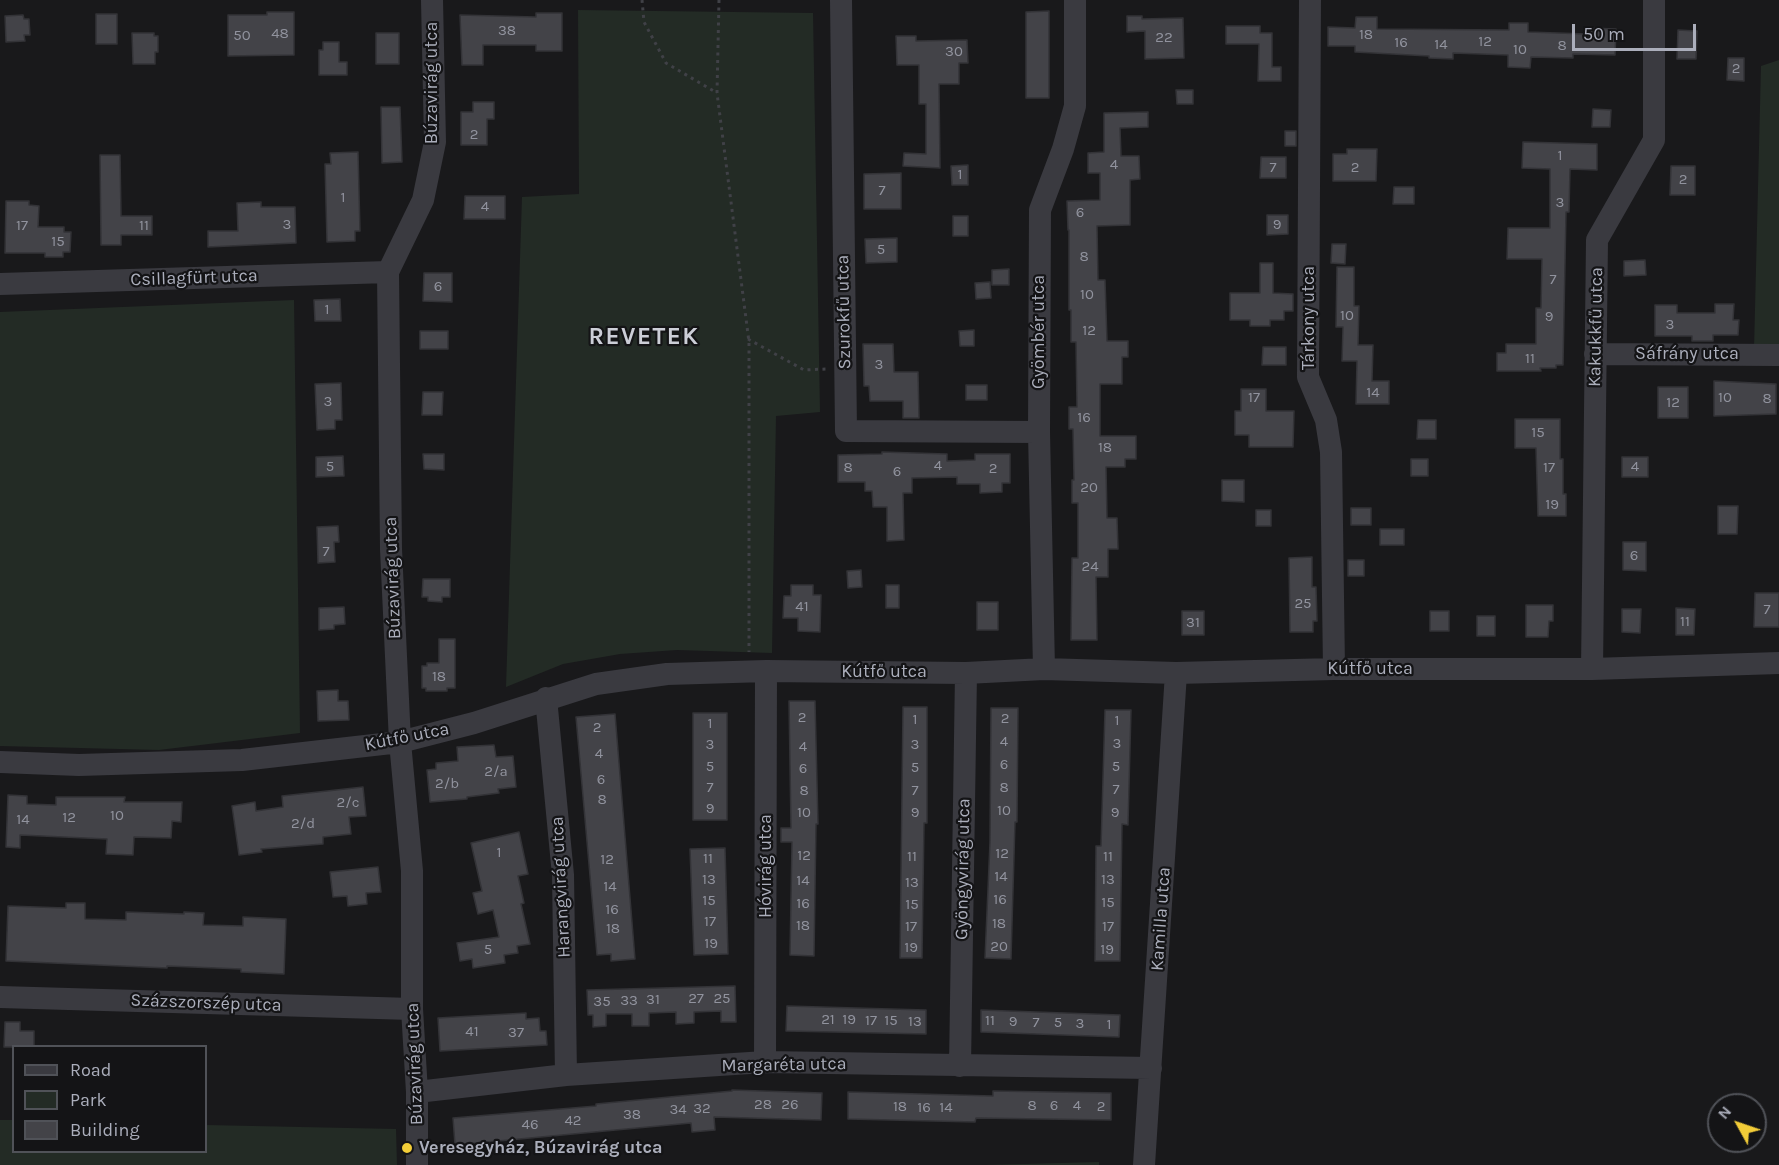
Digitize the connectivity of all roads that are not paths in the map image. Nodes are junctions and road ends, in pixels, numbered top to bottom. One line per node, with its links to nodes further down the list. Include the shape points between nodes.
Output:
1 (432, 0): 6 (street, Búzavirág utca, via 435,142 423,200)
2 (841, 0): 10 (street, Szurokfű utca, via 846,431)
3 (1075, 0): 10 (street, Gyömbér utca, via 1075,106 1040,210)
4 (1310, 0): 13 (street, Tárkony utca, via 1308,377 1326,420 1331,452)
5 (1654, 0): 8 (street, Kakukkfű utca, via 1654,140 1597,240)
6 (388, 272): 7 (street, Csillagfürt utca); 19 (street, Búzavirág utca, via 392,549)
7 (0, 284)
8 (1595, 354): 9 (street, Sáfrány utca); 14 (street, Kakukkfű utca)
9 (1779, 355)
10 (1039, 432): 12 (street, Gyömbér utca)
11 (1779, 663): 14 (street, Kútfő utca)
12 (1044, 669): 16 (street, Kútfő utca); 17 (street, Kútfő utca)
13 (1334, 669): 14 (street, Kútfő utca); 17 (street, Kútfő utca)
14 (1592, 669)
15 (758, 671): 16 (street, Kútfő utca); 18 (street, Kútfő utca, via 667,674 596,684); 23 (street, Hóvirág utca)
16 (966, 673): 24 (street, Gyöngyvirág utca)
17 (1176, 673): 25 (street, Kamilla utca)
18 (546, 698): 19 (street, Kútfő utca, via 474,723); 26 (street, Harangvirág utca, via 563,875)
19 (400, 742): 20 (street, Kútfő utca, via 242,760 79,765); 22 (street, Búzavirág utca, via 412,871)
20 (0, 762)
21 (0, 997): 22 (street, Százszorszép utca)
22 (412, 1009): 27 (street, Búzavirág utca)
23 (765, 1062): 24 (street, Margaréta utca); 26 (street, Margaréta utca)
24 (960, 1066): 25 (street, Margaréta utca)
25 (1151, 1068): 29 (street, Kamilla utca)
26 (566, 1075): 27 (street, Margaréta utca)
27 (417, 1092): 28 (street, Búzavirág utca)
28 (417, 1165)
29 (1144, 1165)

